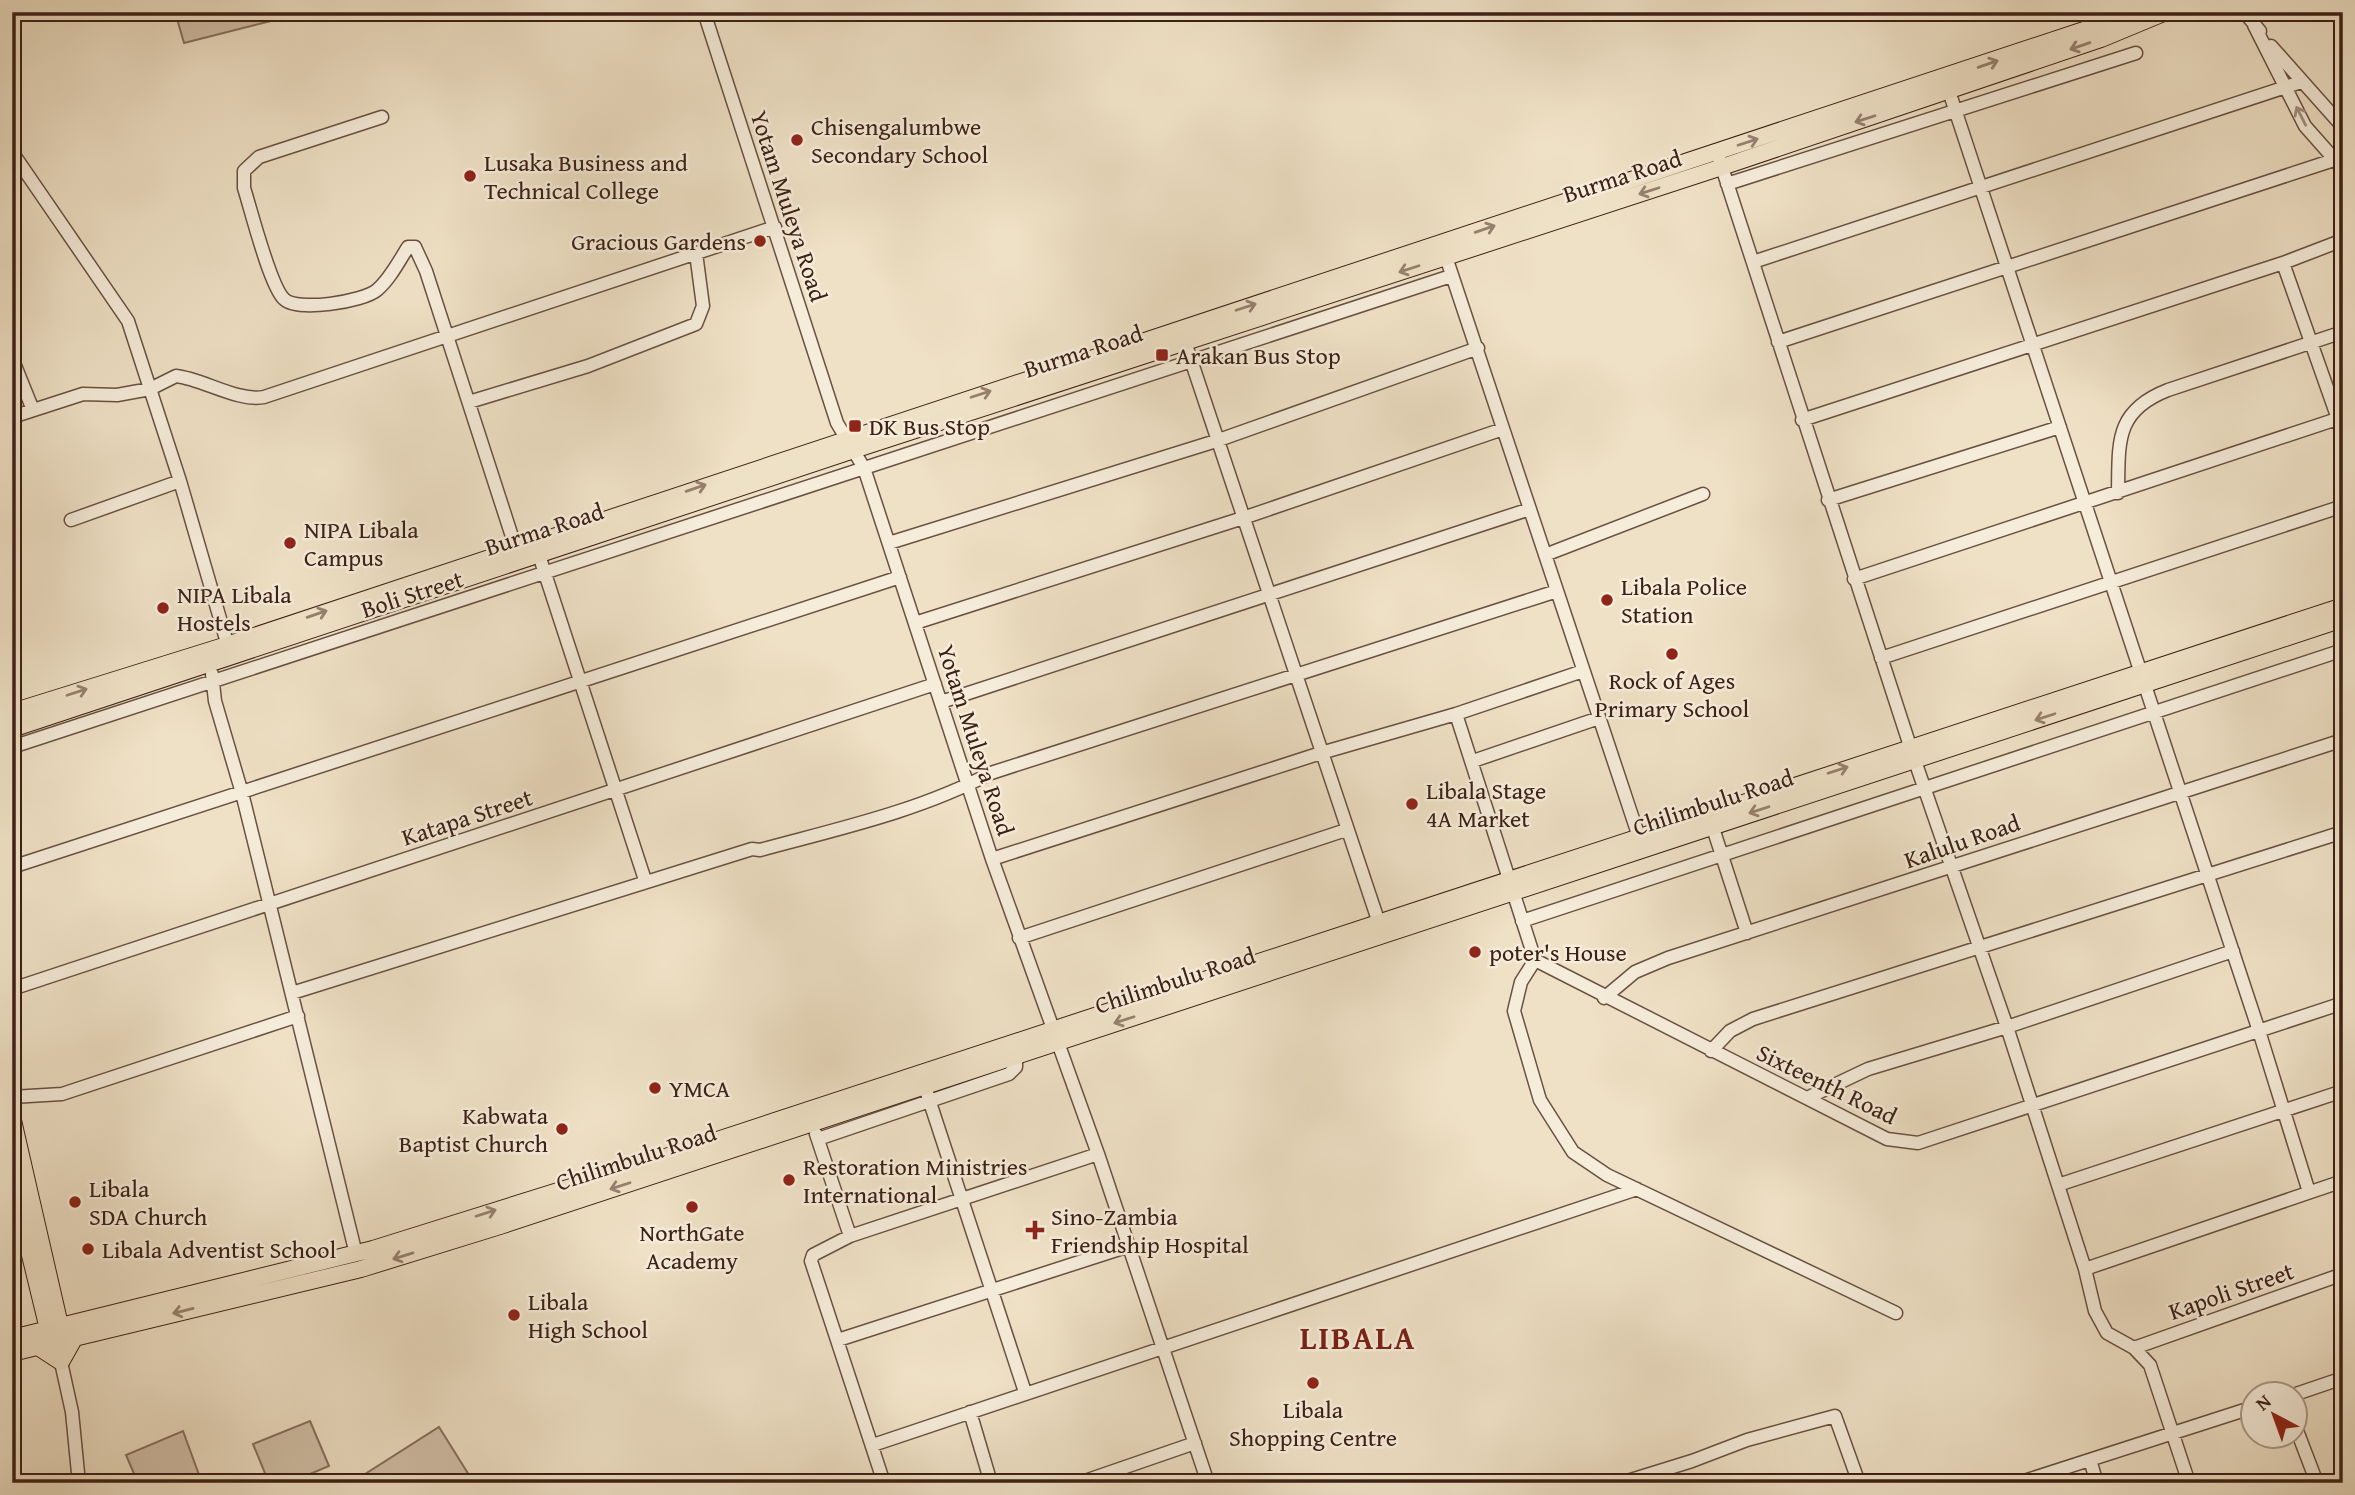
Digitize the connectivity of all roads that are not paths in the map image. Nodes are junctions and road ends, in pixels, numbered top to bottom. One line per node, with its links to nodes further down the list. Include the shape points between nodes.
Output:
1 (704, 12): 19 (street, Yotam Muleya Road)
2 (2138, 12): 8 (main road, Burma Road, one-way to 2)
3 (2166, 12): 8 (main road, Burma Road, one-way to 8, via 2139,26)
4 (2244, 12): 5 (street)
5 (2255, 25): 7 (street); 9 (street)
6 (2136, 53): 10 (street)
7 (2301, 82): 9 (street); 12 (street)
8 (1947, 85): 10 (street); 15 (main road, Burma Road)
9 (2287, 89): 14 (street, one-way to 9, via 2305,126); 18 (street)
10 (1955, 110): 17 (street); 18 (street)
11 (382, 117): 29 (street, via 259,157 244,171 244,188 284,300 300,306 368,296 385,282 412,246 418,250)
12 (2343, 127)
13 (12, 152): 36 (street, via 128,321)
14 (2337, 159): 16 (street); 25 (street)
15 (1720, 160): 17 (street); 21 (main road, Burma Road)
16 (2343, 169)
17 (1727, 184): 23 (street)
18 (1981, 187): 23 (street); 25 (street)
19 (775, 226): 22 (street); 46 (street, Yotam Muleya Road)
20 (2343, 240): 24 (street)
21 (1444, 250): 26 (street); 28 (main road, Burma Road)
22 (696, 253): 29 (street); 37 (street, via 703,306 696,324 587,366)
23 (1753, 262): 30 (street)
24 (2283, 263): 31 (street); 32 (street)
25 (2007, 268): 30 (street); 32 (street)
26 (1451, 276): 33 (street); 35 (street, Boli Street)
27 (2343, 332): 31 (street)
28 (1183, 335): 35 (street); 46 (main road, Burma Road)
29 (447, 336): 36 (street, via 256,398 176,376); 37 (street)
30 (1778, 342): 41 (street)
31 (2311, 342): 40 (street); 49 (street, via 2146,401 2125,421 2119,436)
32 (2033, 344): 41 (street); 42 (street)
33 (1478, 348): 43 (street); 45 (street)
34 (12, 358): 38 (street)
35 (1191, 360): 45 (street); 47 (street, Boli Street)
36 (150, 389): 38 (street, via 117,395 89,392); 48 (street)
37 (469, 402): 58 (street)
38 (33, 410): 39 (street)
39 (12, 418)
40 (2340, 418): 44 (street); 49 (street)
41 (1802, 420): 51 (street)
42 (2060, 427): 51 (street); 52 (street)
43 (1503, 429): 54 (street); 55 (street)
44 (2343, 433)
45 (1216, 441): 55 (street); 57 (street)
46 (849, 444): 47 (street, Yotam Muleya Road); 58 (main road, Burma Road, one-way to 46); 59 (main road, Burma Road)
47 (864, 468): 57 (street, Yotam Muleya Road); 61 (street, Boli Street)
48 (180, 481): 56 (street); 70 (street)
49 (2118, 493): 52 (street)
50 (1703, 494): 60 (street)
51 (1828, 500): 63 (street)
52 (2085, 503): 63 (street); 64 (street)
53 (2343, 506): 64 (street)
54 (1530, 509): 60 (street); 66 (street)
55 (1243, 518): 66 (street); 69 (street)
56 (71, 520)
57 (889, 543): 62 (street, Yotam Muleya Road)
58 (518, 555): 59 (main road, Burma Road); 70 (main road, Burma Road)
59 (539, 555): 61 (street)
60 (1545, 555): 65 (street)
61 (545, 573): 77 (street, Boli Street); 78 (street)
62 (900, 577): 69 (street, Yotam Muleya Road); 78 (street)
63 (1854, 579): 72 (street)
64 (2112, 583): 72 (street); 76 (street)
65 (1557, 591): 74 (street); 75 (street)
66 (1267, 595): 75 (street); 80 (street)
67 (2343, 606): 76 (main road, Chilimbulu Road)
68 (2343, 619): 76 (main road, Chilimbulu Road)
69 (915, 623): 79 (street, Yotam Muleya Road)
70 (229, 650): 73 (main road, Burma Road); 81 (main road, Burma Road, one-way to 70)
71 (2343, 650): 82 (street)
72 (1881, 658): 89 (street)
73 (212, 663): 77 (street); 85 (main road, Burma Road)
74 (1583, 671): 83 (street); 84 (street)
75 (1294, 675): 88 (street); 91 (street, via 991,773)
76 (2143, 679): 82 (street); 89 (main road, Chilimbulu Road)
77 (212, 681): 87 (street, Boli Street); 95 (street)
78 (580, 682): 93 (street); 95 (street)
79 (935, 684): 80 (street, Yotam Muleya Road); 93 (street, Katapa Street)
80 (941, 702): 91 (street, Yotam Muleya Road)
81 (12, 712)
82 (2154, 712): 92 (street); 94 (street)
83 (1456, 714): 88 (street); 90 (street)
84 (1599, 718): 90 (street); 99 (street)
85 (12, 729)
86 (2343, 740): 94 (street, Kalulu Road)
87 (12, 747)
88 (1321, 753): 97 (street); 101 (street)
89 (1912, 753): 92 (street); 96 (main road, Chilimbulu Road, one-way to 96); 99 (main road, Chilimbulu Road, one-way to 89)
90 (1473, 761): 106 (street)
91 (969, 786): 101 (street, Yotam Muleya Road); 105 (street, via 828,832)
92 (1924, 787): 100 (street); 103 (street)
93 (615, 790): 105 (street); 107 (street, Katapa Street)
94 (2179, 791): 103 (street, Kalulu Road); 104 (street)
95 (242, 793): 102 (street); 107 (street)
96 (1712, 825): 100 (street); 106 (main road, Chilimbulu Road)
97 (1346, 830): 109 (street); 111 (street)
98 (2343, 832): 104 (street)
99 (1639, 836): 106 (main road, Chilimbulu Road)
100 (1721, 853): 108 (street); 110 (street)
101 (992, 859): 111 (street, Yotam Muleya Road)
102 (12, 867)
103 (1952, 868): 110 (street, Kalulu Road); 112 (street)
104 (2208, 873): 112 (street); 113 (street)
105 (645, 880): 116 (street)
106 (1511, 886): 108 (street); 109 (main road, Chilimbulu Road); 122 (main road, Chilimbulu Road, one-way to 122)
107 (270, 903): 115 (street, Katapa Street); 116 (street)
108 (1522, 921): 114 (street)
109 (1379, 923): 122 (main road, Chilimbulu Road)
110 (1747, 933): 117 (street, Kalulu Road, via 1635,972)
111 (1019, 938): 122 (street, Yotam Muleya Road)
112 (1978, 947): 120 (street); 123 (street, via 1753,1019 1730,1031)
113 (2233, 951): 120 (street); 121 (street)
114 (1535, 960): 117 (street, Sixteenth Road); 139 (street, via 1521,982 1514,1011 1541,1100 1573,1152)
115 (12, 989)
116 (292, 993): 119 (street)
117 (1604, 998): 123 (street, Sixteenth Road)
118 (2343, 1003): 121 (street, Sixteenth Road)
119 (298, 1016): 127 (street, via 62,1094); 145 (street)
120 (2007, 1027): 128 (street, via 1868,1069); 130 (street)
121 (2259, 1031): 130 (street, Sixteenth Road); 131 (street)
122 (1055, 1037): 124 (main road, Chilimbulu Road); 125 (main road, Chilimbulu Road); 135 (street, Yotam Muleya Road)
123 (1711, 1051): 128 (street, Sixteenth Road)
124 (1016, 1056): 125 (main road, Chilimbulu Road); 129 (street, via 1016,1067 1009,1074)
125 (923, 1079): 129 (street); 133 (main road, Chilimbulu Road)
126 (2343, 1091): 131 (street)
127 (12, 1097)
128 (1807, 1098): 130 (street, Sixteenth Road, via 1886,1139 1908,1144)
129 (928, 1101): 134 (street); 141 (street)
130 (2031, 1104): 138 (street)
131 (2283, 1110): 138 (street); 140 (street)
132 (12, 1116): 143 (main road)
133 (810, 1116): 134 (street); 145 (main road, Chilimbulu Road, one-way to 133); 153 (main road, Chilimbulu Road, one-way to 153, via 361,1269)
134 (818, 1139): 142 (street)
135 (1098, 1154): 141 (street); 144 (street, Yotam Muleya Road)
136 (12, 1181): 143 (main road)
137 (2343, 1181): 140 (street)
138 (2058, 1185): 146 (street)
139 (1637, 1189): 150 (street); 155 (street)
140 (2309, 1192): 146 (street)
141 (962, 1200): 142 (street); 148 (street)
142 (850, 1236): 154 (street, via 818,1249 811,1258)
143 (25, 1237): 149 (main road)
144 (1129, 1246): 148 (street); 155 (street, Yotam Muleya Road)
145 (356, 1254): 151 (main road, Chilimbulu Road)
146 (2085, 1269): 156 (street, via 2102,1327)
147 (2343, 1275): 156 (street, Kapoli Street)
148 (992, 1290): 154 (street); 161 (street)
149 (47, 1299): 151 (main road); 151 (main road, via 66,1314)
150 (1896, 1313)
151 (52, 1333): 152 (main road, Chilimbulu Road); 153 (main road, Chilimbulu Road); 157 (main road, Chilimbulu Road); 158 (main road)
152 (12, 1338)
153 (74, 1339): 158 (main road)
154 (838, 1340): 166 (street)
155 (1164, 1347): 161 (street); 165 (street, Yotam Muleya Road)
156 (2134, 1348): 164 (street, via 2150,1365)
157 (12, 1353)
158 (61, 1362): 169 (street, via 72,1412)
159 (2343, 1378): 160 (street)
160 (2310, 1389)
161 (1025, 1392): 163 (street)
162 (2240, 1411): 164 (street)
163 (970, 1412): 166 (street); 171 (street)
164 (2172, 1432): 168 (street); 178 (street)
165 (1195, 1443): 172 (street); 173 (street, Yotam Muleya Road)
166 (873, 1445): 170 (street)
167 (2304, 1450): 179 (street)
168 (2090, 1460): 176 (street); 177 (street)
169 (79, 1483)
170 (884, 1483)
171 (990, 1483)
172 (1079, 1483)
173 (1208, 1483)
174 (1621, 1483): 175 (street, via 1746,1440 1835,1416)
175 (1859, 1483)
176 (2018, 1483)
177 (2097, 1483)
178 (2189, 1483)
179 (2317, 1483)

